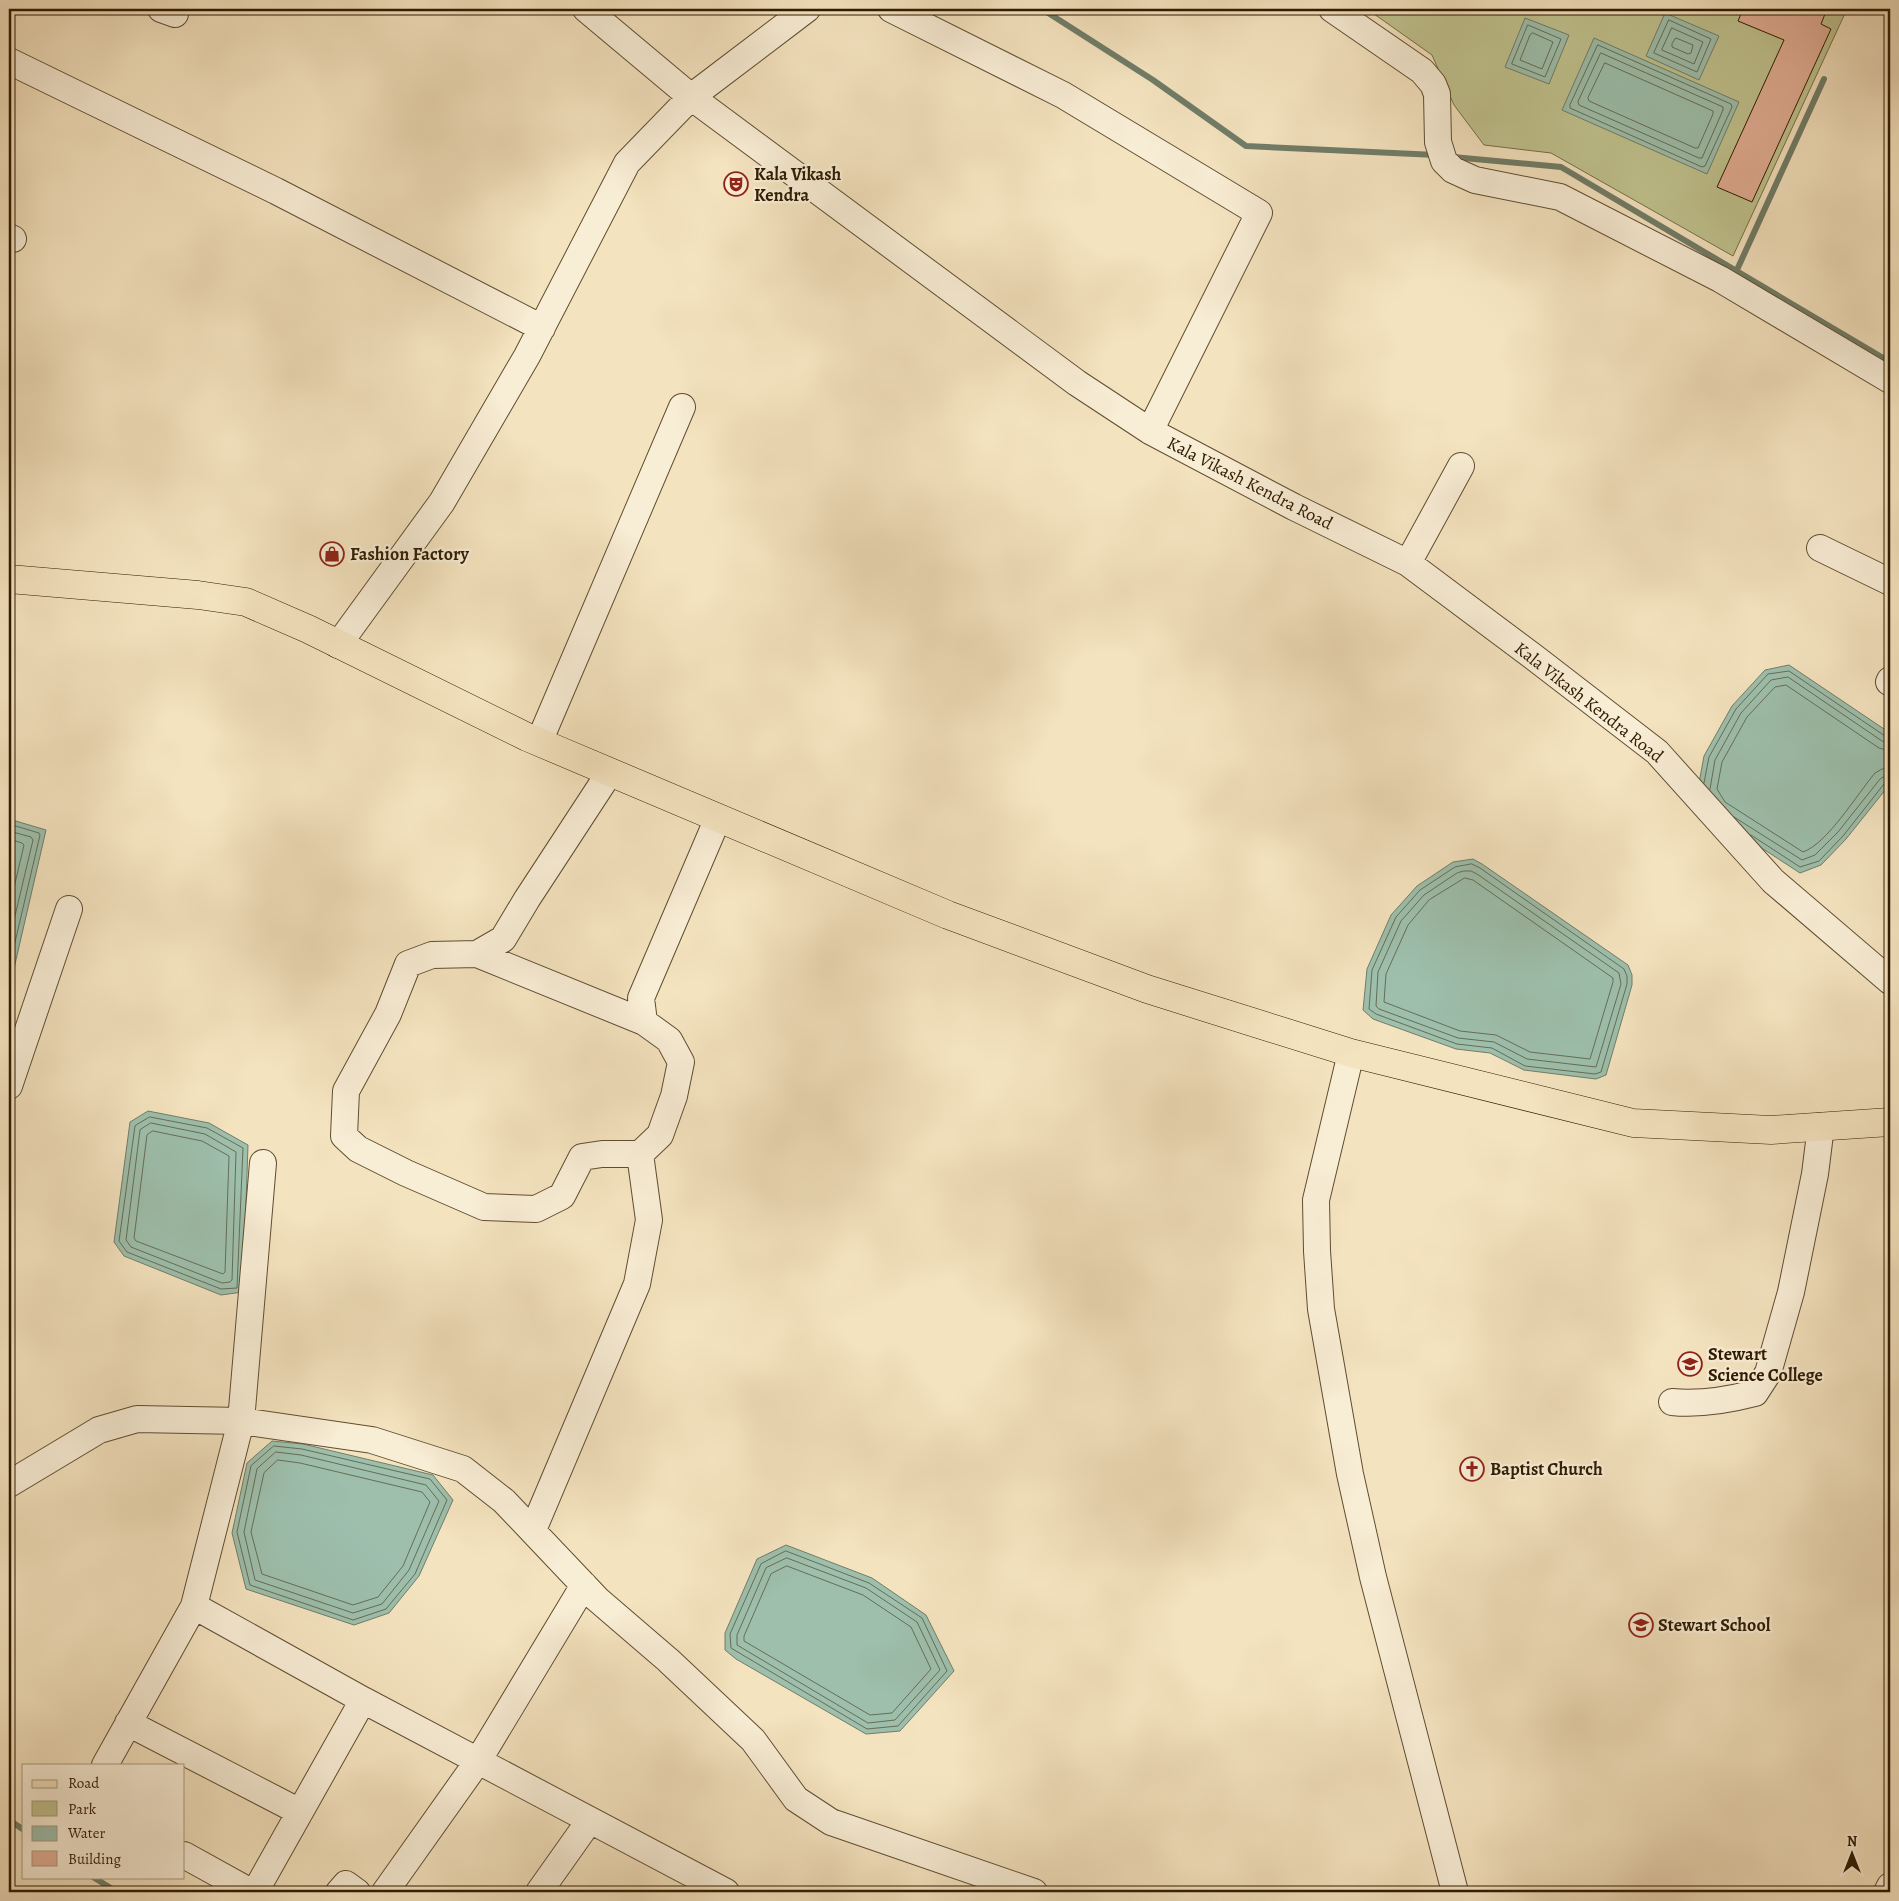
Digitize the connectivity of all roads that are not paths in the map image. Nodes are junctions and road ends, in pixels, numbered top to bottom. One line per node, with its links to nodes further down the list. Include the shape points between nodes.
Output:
1 (586, 9): 6 (street, Kala Vikash Kendra Road)
2 (807, 9): 6 (street)
3 (890, 9): 10 (street, via 1062,95 1259,213)
4 (1332, 9): 8 (street, via 1422,71 1433,84 1437,94 1438,142 1444,161 1453,170 1475,180 1560,197 1720,278)
5 (9, 61): 7 (street, via 276,191)
6 (691, 97): 7 (street, via 626,163); 10 (street, Kala Vikash Kendra Road, via 1077,383)
7 (542, 328): 16 (street, via 442,502)
8 (1890, 380)
9 (682, 407): 17 (street)
10 (1150, 431): 13 (street, Kala Vikash Kendra Road, via 1294,508)
11 (1461, 466): 13 (street)
12 (1820, 548): 15 (street)
13 (1408, 563): 22 (street, Kala Vikash Kendra Road, via 1657,752 1773,881)
14 (9, 579): 16 (main road, via 246,602)
15 (1890, 582)
16 (338, 645): 17 (main road)
17 (539, 742): 18 (main road)
18 (610, 772): 19 (main road); 21 (street, via 503,939)
19 (718, 818): 23 (street, via 641,998); 24 (main road, via 948,914 1147,989)
20 (69, 909): 25 (street)
21 (477, 954): 23 (street); 28 (street, via 432,955 408,964 388,1014 346,1091 344,1136 358,1149 406,1174 484,1207 536,1209 562,1196 582,1157)
22 (1886, 968)
23 (644, 1022): 28 (street, via 669,1040 681,1062 674,1096 660,1135)
24 (1351, 1053): 27 (main road, via 1633,1123 1770,1130); 51 (street, via 1316,1200 1321,1309 1350,1474 1373,1578)
25 (9, 1086)
26 (1890, 1122): 27 (main road)
27 (1821, 1126): 30 (street, via 1803,1242 1768,1373 1755,1392 1691,1404)
28 (640, 1154): 33 (street, via 649,1220 638,1284)
29 (262, 1163): 31 (street)
30 (1672, 1402)
31 (241, 1421): 32 (street, via 136,1419 99,1430); 33 (street, via 372,1440 463,1469 504,1501); 35 (street)
32 (9, 1484)
33 (533, 1530): 34 (street)
34 (584, 1585): 38 (street); 50 (street, via 753,1740 796,1799 831,1822)
35 (194, 1606): 36 (street); 37 (street)
36 (362, 1700): 38 (street); 40 (street)
37 (128, 1723): 39 (street); 40 (street)
38 (478, 1761): 41 (street); 47 (street)
39 (106, 1764)
40 (300, 1812): 44 (street)
41 (590, 1820): 48 (street); 49 (street)
42 (185, 1856): 44 (street)
43 (1890, 1886): 52 (street)
44 (253, 1892)
45 (340, 1892): 46 (street, via 346,1884)
46 (357, 1892)
47 (385, 1892)
48 (539, 1892)
49 (726, 1892)
50 (1034, 1892)
51 (1455, 1892)
52 (1887, 1892)

